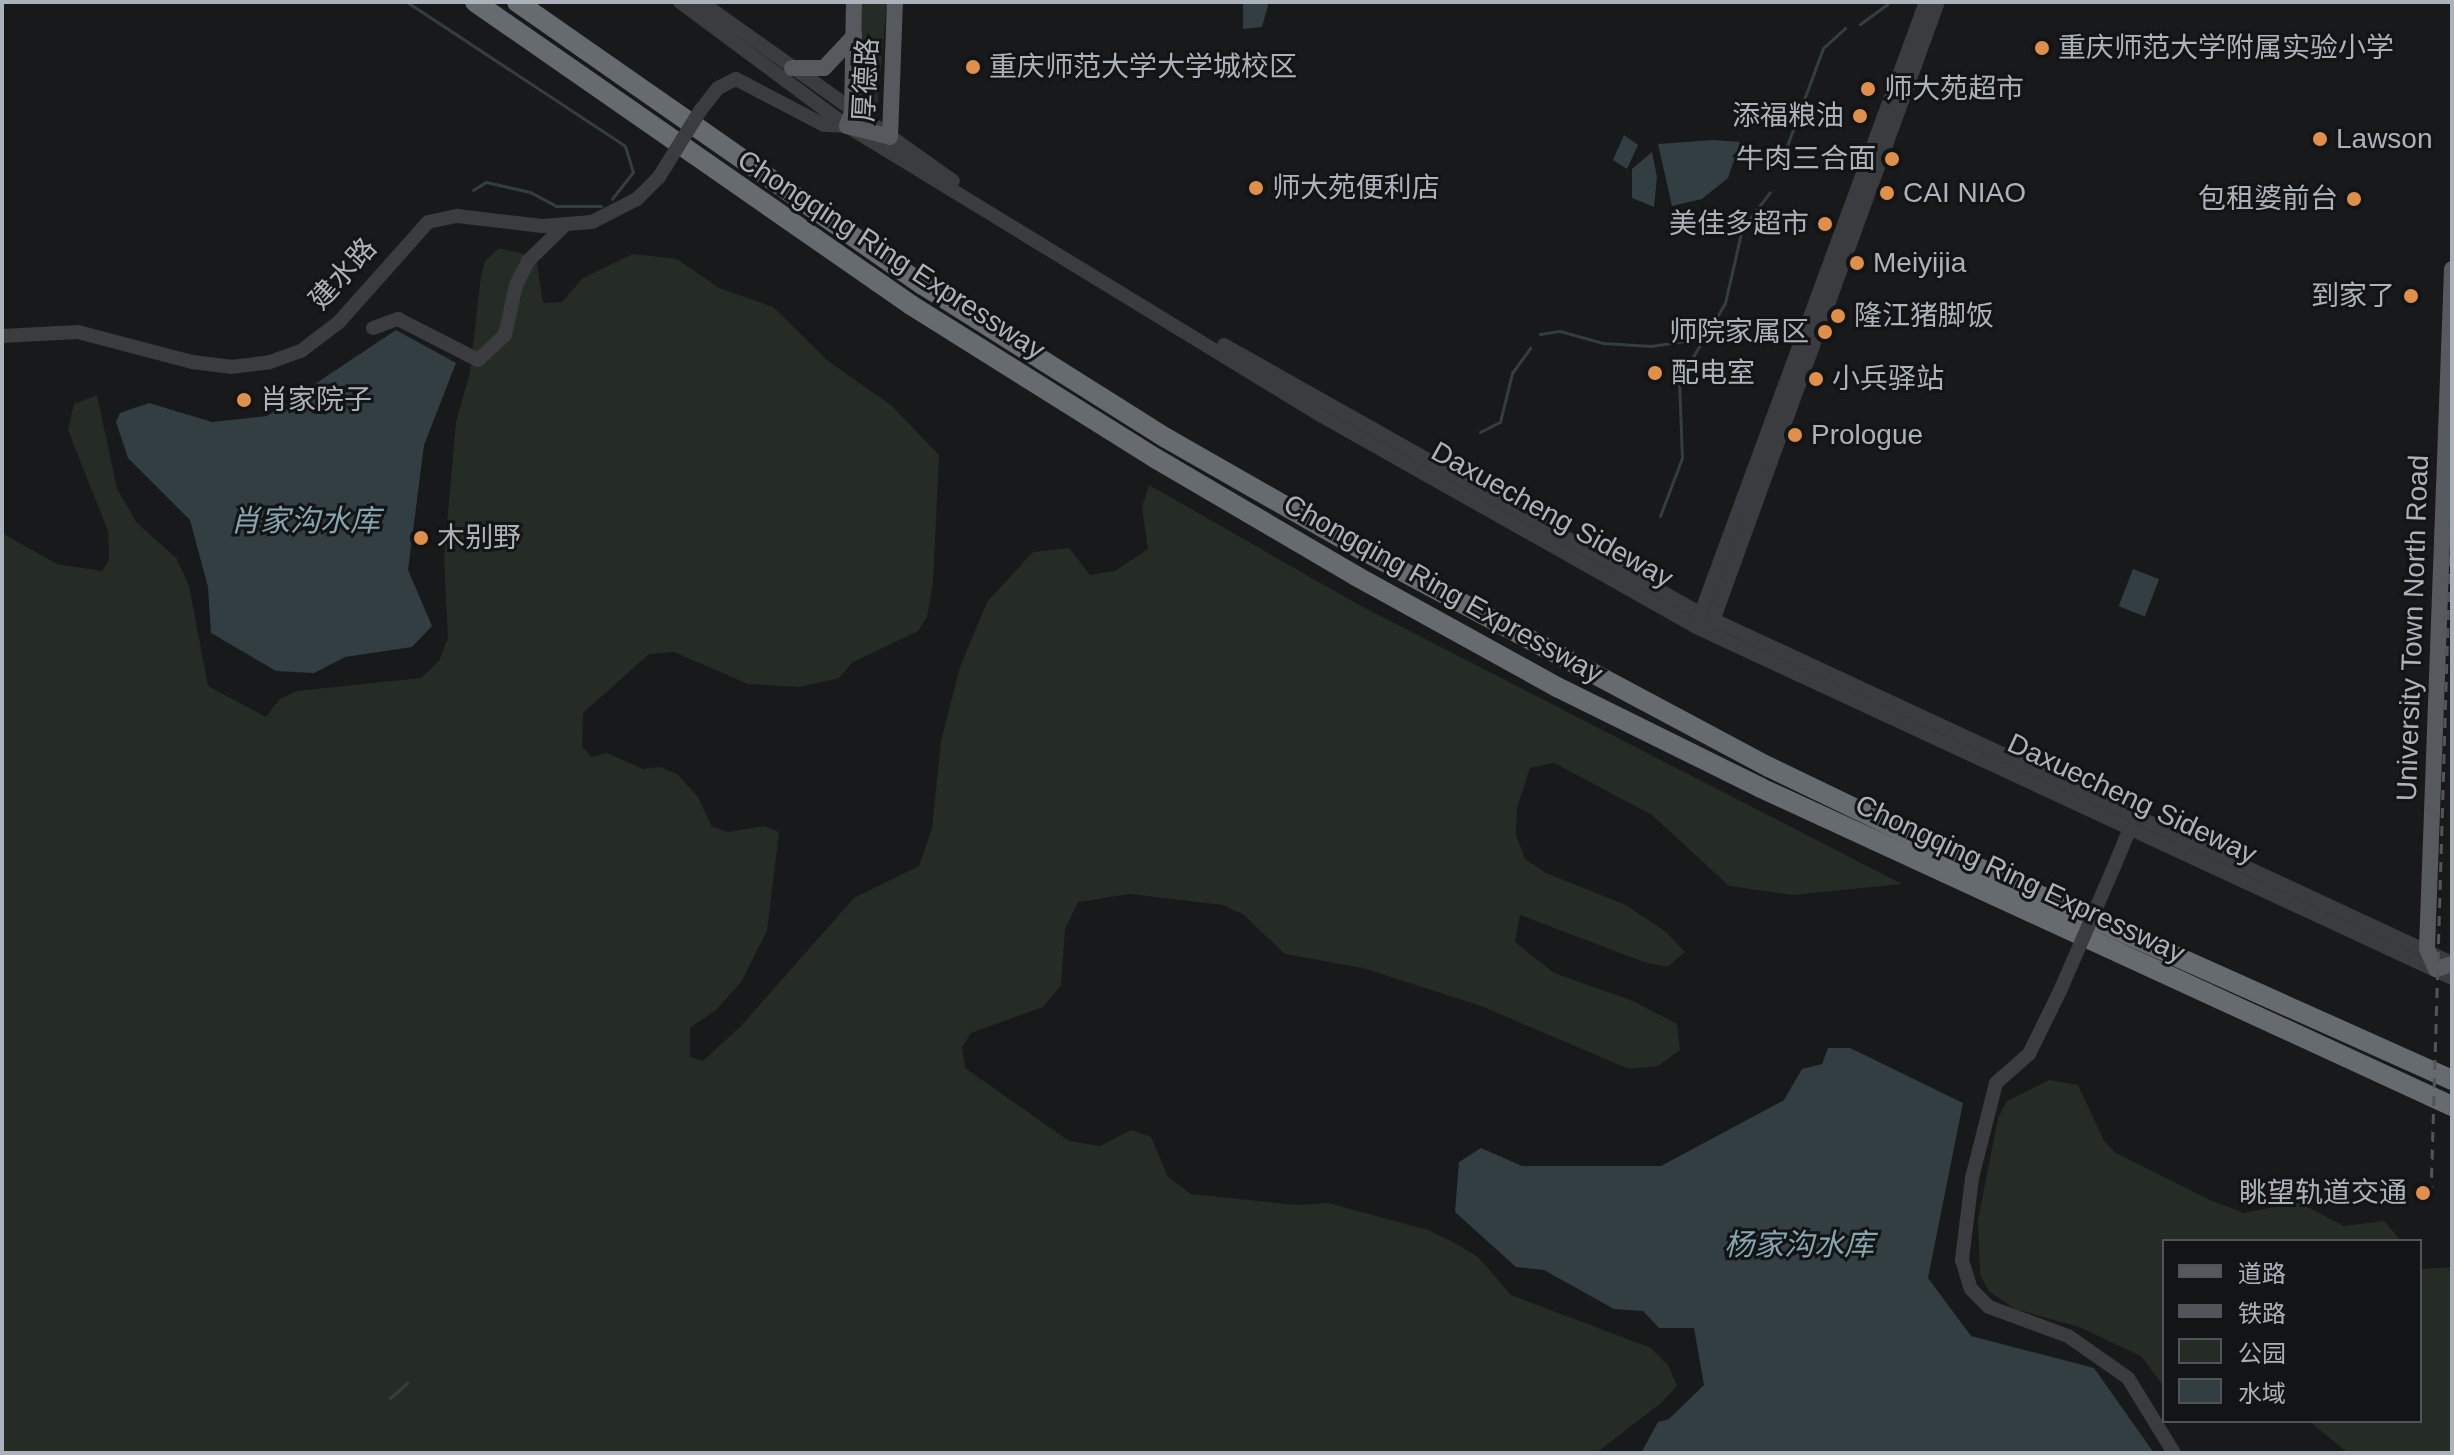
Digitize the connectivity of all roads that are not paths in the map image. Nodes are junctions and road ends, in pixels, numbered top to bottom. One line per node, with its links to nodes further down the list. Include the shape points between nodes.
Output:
1 (475, 2): 23 (highway, Chongqing Ring Expressway, via 911,305 1155,458 1383,591 1557,687 1775,795)
2 (517, 2): 22 (highway, Chongqing Ring Expressway, via 923,285 1166,438 1366,552 1769,767 1981,869)
3 (680, 2): 11 (street, Daxuecheng Sideway)
4 (701, 2): 10 (street, Daxuecheng Sideway)
5 (854, 2): 9 (main road, 厚德路)
6 (895, 2): 12 (main road, 厚德路)
7 (1926, 2): 17 (street)
8 (1938, 2): 17 (street)
9 (855, 34): 10 (main road, via 824,68); 11 (main road, 厚德路)
10 (792, 68): 11 (street, Daxuecheng Sideway)
11 (850, 119): 12 (main road, 厚德路); 13 (street, 建水路, bridge, via 824,125 736,79 718,88 659,177 616,211); 17 (street, Daxuecheng Sideway, via 1322,416)
12 (890, 137): 17 (street, Daxuecheng Sideway, via 993,209)
13 (566, 225): 15 (street, via 528,261 516,285 505,335 478,360 398,319); 16 (street, 建水路, via 439,217 387,262 339,322 301,351 270,362 231,367 192,362 78,332)
14 (2452, 269): 19 (main road, University Town North Road)
15 (373, 328)
16 (2, 336)
17 (1705, 624): 18 (street, Daxuecheng Sideway)
18 (2133, 822): 19 (street, Daxuecheng Sideway); 20 (street, Daxuecheng Sideway); 24 (street, bridge, via 2029,1054 1996,1083 1972,1178 1962,1260 1971,1289 1989,1307 2068,1336 2128,1378)
19 (2427, 949): 20 (main road, University Town North Road)
20 (2447, 965): 21 (street, Daxuecheng Sideway)
21 (2452, 978)
22 (2452, 1080)
23 (2452, 1106)
24 (2174, 1453)

